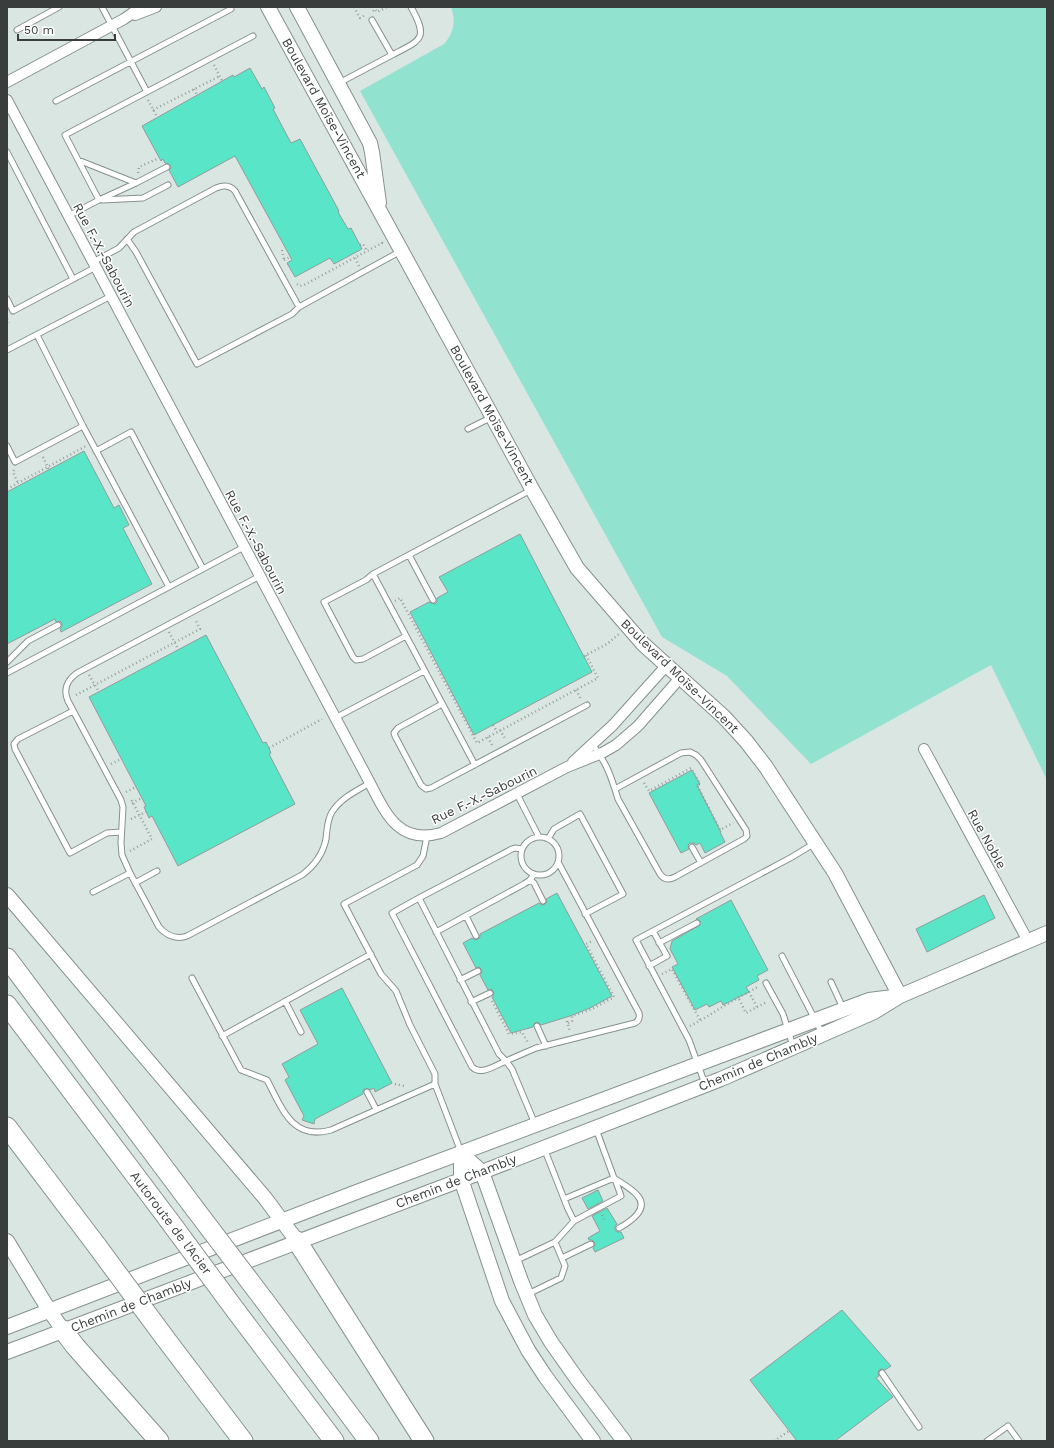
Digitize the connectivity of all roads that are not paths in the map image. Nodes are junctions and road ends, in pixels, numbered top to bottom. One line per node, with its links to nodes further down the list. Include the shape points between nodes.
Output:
1 (59, 7): 12 (lane)
2 (102, 7): 11 (lane)
3 (141, 7): 9 (street)
4 (156, 7): 9 (street)
5 (268, 7): 27 (street, Boulevard Moïse-Vincent)
6 (297, 7): 17 (street, Boulevard Moïse-Vincent)
7 (411, 7): 14 (lane, via 420,24 420,36 414,43)
8 (231, 8): 15 (lane)
9 (124, 19): 11 (street)
10 (372, 20): 14 (lane)
11 (112, 26): 15 (lane); 16 (street)
12 (17, 30)
13 (253, 36): 18 (lane)
14 (392, 55): 17 (lane)
15 (131, 62): 18 (lane); 20 (lane)
16 (7, 82)
17 (338, 84): 27 (street, Boulevard Moïse-Vincent, via 370,143)
18 (147, 92): 22 (lane, via 65,135)
19 (7, 100): 28 (street, Rue F.-X.-Sabourin)
20 (56, 101)
21 (7, 152): 32 (lane)
22 (78, 160): 24 (lane); 26 (lane)
23 (167, 167): 24 (lane)
24 (136, 184): 26 (lane)
25 (168, 185): 26 (lane, via 143,198)
26 (99, 200): 28 (lane)
27 (379, 209): 30 (street, Boulevard Moïse-Vincent)
28 (68, 216): 31 (street, Rue F.-X.-Sabourin)
29 (127, 239): 31 (lane, via 119,248); 35 (lane, via 134,232 216,188 229,186 235,191); 35 (lane, via 197,364 292,314)
30 (402, 251): 35 (lane); 38 (street, Boulevard Moïse-Vincent)
31 (94, 265): 32 (lane); 33 (street, Rue F.-X.-Sabourin)
32 (73, 279): 34 (lane, via 13,311)
33 (111, 296): 36 (lane); 44 (street, Rue F.-X.-Sabourin)
34 (7, 299)
35 (299, 307)
36 (37, 335): 37 (lane); 39 (lane)
37 (7, 350)
38 (492, 416): 40 (lane); 43 (street, Boulevard Moïse-Vincent)
39 (83, 426): 41 (lane, via 15,462); 42 (lane)
40 (468, 429)
41 (7, 446)
42 (96, 451): 46 (lane, via 131,432); 49 (lane)
43 (532, 489): 45 (lane); 54 (street, Boulevard Moïse-Vincent, via 577,568 634,634)
44 (244, 547): 46 (lane); 48 (street, Rue F.-X.-Sabourin)
45 (409, 555): 47 (lane); 50 (lane)
46 (203, 569): 49 (lane)
47 (373, 574): 52 (lane); 52 (lane, via 324,602 356,660 363,659)
48 (260, 576): 60 (lane, via 77,673 69,681 66,691); 61 (street, Rue F.-X.-Sabourin)
49 (169, 587): 56 (lane)
50 (433, 600)
51 (58, 625): 53 (lane, via 28,641)
52 (406, 636): 55 (lane)
53 (7, 662)
54 (666, 666): 57 (street, Boulevard Moïse-Vincent); 62 (street, Rue F.-X.-Sabourin)
55 (424, 670): 58 (lane); 61 (lane)
56 (7, 673)
57 (680, 678): 64 (street, Rue F.-X.-Sabourin, via 632,732); 74 (street, Boulevard Moïse-Vincent, via 713,706 746,741)
58 (442, 704): 65 (lane); 65 (lane, via 398,728 394,733 421,785 424,788 431,788)
59 (587, 705): 65 (lane)
60 (73, 711): 70 (lane, via 121,800); 70 (lane, via 18,739 14,744 15,749 70,853 106,833)
61 (335, 718): 67 (street, Rue F.-X.-Sabourin)
62 (593, 745): 64 (lane); 66 (street, Rue F.-X.-Sabourin)
63 (924, 749): 95 (street, Rue Noble)
64 (599, 754): 66 (street, Rue F.-X.-Sabourin); 68 (lane, via 610,773)
65 (475, 765)
66 (567, 767): 69 (street, Rue F.-X.-Sabourin)
67 (370, 783): 71 (street, Rue F.-X.-Sabourin, via 388,817 396,826 412,834); 83 (lane, via 346,797 335,809 329,819 322,852 305,873 187,936 171,936 162,930)
68 (615, 789): 78 (lane, via 618,799 661,876 671,879); 78 (lane, via 681,753 690,752 696,755 705,764 748,834 744,839)
69 (517, 794): 71 (street, Rue F.-X.-Sabourin, via 446,831); 72 (lane)
70 (121, 832): 80 (lane, via 122,855)
71 (427, 836): 97 (lane, via 423,856 417,865 344,904)
72 (539, 837): 73 (lane); 76 (lane, via 528,841)
73 (548, 839): 77 (lane, via 557,847); 88 (lane, via 554,829 580,814 623,894)
74 (816, 842): 91 (lane); 107 (street, Boulevard Moïse-Vincent, via 844,888)
75 (692, 847): 78 (lane)
76 (522, 849): 81 (lane, via 522,862); 86 (lane, via 512,849)
77 (558, 862): 81 (lane, via 549,872); 88 (lane)
78 (701, 863)
79 (157, 871): 83 (lane)
80 (130, 873): 83 (lane); 84 (lane)
81 (534, 874): 82 (lane)
82 (530, 880): 87 (lane); 89 (lane)
83 (135, 883)
84 (93, 892)
85 (7, 895): 135 (street)
86 (419, 898): 92 (lane); 120 (lane, via 392,913 472,1067 483,1070)
87 (543, 901)
88 (585, 914): 118 (lane, via 639,1019 635,1023)
89 (466, 916): 92 (lane); 94 (lane)
90 (697, 922): 96 (lane)
91 (653, 931): 96 (lane); 100 (lane, via 636,940)
92 (436, 932): 103 (lane)
93 (1047, 934): 95 (street, Chemin de Chambly)
94 (476, 936)
95 (1028, 941): 107 (street, Chemin de Chambly)
96 (660, 943): 100 (lane, via 667,956)
97 (371, 954): 108 (lane); 122 (lane, via 381,974 396,991 435,1074)
98 (782, 956): 112 (lane)
99 (7, 958): 154 (highway, bridge)
100 (650, 966): 121 (lane, via 689,1040)
101 (478, 971): 103 (lane)
102 (192, 978): 117 (lane)
103 (460, 980): 109 (lane)
104 (766, 982): 114 (lane, via 783,1014)
105 (831, 982): 111 (lane)
106 (490, 993): 109 (lane)
107 (900, 996): 111 (street, Chemin de Chambly, via 869,1000)
108 (285, 1001): 115 (lane); 117 (lane)
109 (471, 1002): 120 (lane, via 499,1054)
110 (7, 1006): 153 (highway, Autoroute de l'Acier, bridge)
111 (846, 1016): 112 (street, Chemin de Chambly); 116 (street, Chemin de Chambly)
112 (816, 1020): 114 (street, Chemin de Chambly); 116 (lane)
113 (536, 1026): 118 (lane)
114 (788, 1030): 119 (lane); 121 (street, Chemin de Chambly)
115 (301, 1032)
116 (823, 1034): 119 (street, Chemin de Chambly)
117 (222, 1036): 125 (lane, via 241,1070 267,1080 291,1122 299,1128 312,1132 327,1131)
118 (546, 1046): 120 (lane)
119 (794, 1047): 123 (street, Chemin de Chambly)
120 (506, 1061): 126 (lane, via 512,1068)
121 (698, 1064): 123 (lane); 126 (street, Chemin de Chambly)
122 (435, 1084): 125 (lane); 130 (lane)
123 (705, 1086): 128 (street, Chemin de Chambly)
124 (367, 1092): 125 (lane)
125 (376, 1109)
126 (535, 1125): 130 (street, Chemin de Chambly)
127 (7, 1126): 152 (highway, bridge)
128 (595, 1127): 129 (street, Chemin de Chambly); 132 (lane)
129 (544, 1148): 131 (street, Chemin de Chambly); 134 (lane)
130 (462, 1153): 131 (street); 133 (street); 135 (street, Chemin de Chambly)
131 (482, 1172): 133 (street, Chemin de Chambly); 143 (street)
132 (614, 1178): 134 (lane); 136 (lane, via 621,1196); 137 (lane, via 637,1195 640,1201 640,1209 635,1218)
133 (461, 1180): 139 (street, Chemin de Chambly); 156 (street, via 508,1314 537,1364)
134 (564, 1199): 136 (lane)
135 (282, 1220): 139 (street); 145 (street, Chemin de Chambly)
136 (574, 1221): 140 (lane)
137 (619, 1228)
138 (7, 1241): 145 (street)
139 (297, 1241): 147 (street, Chemin de Chambly); 155 (highway)
140 (555, 1242): 142 (lane); 143 (lane)
141 (591, 1244): 142 (lane)
142 (562, 1258): 144 (lane, via 565,1266 561,1278)
143 (514, 1261): 144 (street)
144 (526, 1294): 157 (street, via 535,1315 559,1354)
145 (49, 1310): 146 (street, Chemin de Chambly); 147 (street)
146 (7, 1327)
147 (63, 1330): 148 (street, Chemin de Chambly); 151 (highway)
148 (7, 1352)
149 (882, 1373): 150 (lane)
150 (919, 1427)
151 (159, 1441)
152 (243, 1441)
153 (334, 1441)
154 (369, 1441)
155 (424, 1441)
156 (593, 1441)
157 (624, 1441)
158 (987, 1441): 159 (lane, via 1008,1426)
159 (1019, 1441)

